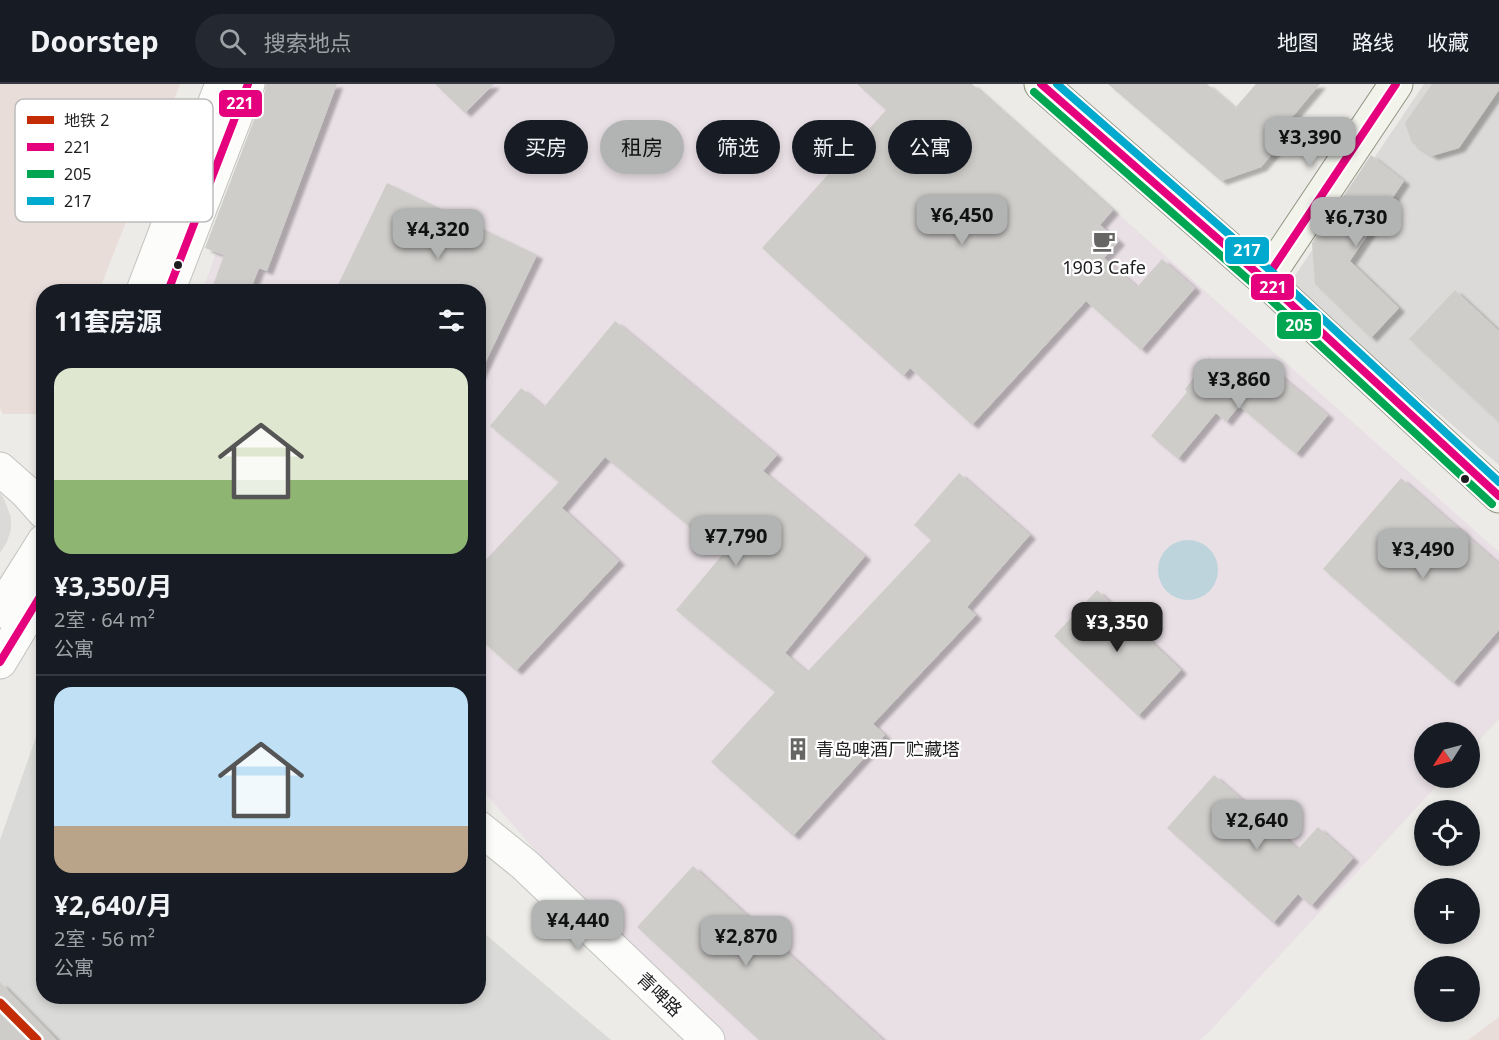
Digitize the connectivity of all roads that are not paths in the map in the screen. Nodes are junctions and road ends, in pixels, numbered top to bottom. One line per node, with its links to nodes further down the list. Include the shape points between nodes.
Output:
1 (222, 84): 5 (street)
2 (248, 84): 6 (street)
3 (1041, 84): 9 (main road)
4 (1396, 84): 9 (main road)
5 (213, 108)
6 (213, 175)
7 (169, 222): 10 (street)
8 (195, 222): 11 (street)
9 (1265, 280): 13 (main road)
10 (146, 284)
11 (171, 284)
12 (0, 469): 14 (street)
13 (1499, 496)
14 (36, 503)
15 (36, 554): 17 (street)
16 (36, 602): 18 (street)
17 (0, 611)
18 (0, 662)
19 (486, 833): 20 (street, 青啤路, via 525,865)
20 (708, 1040)

